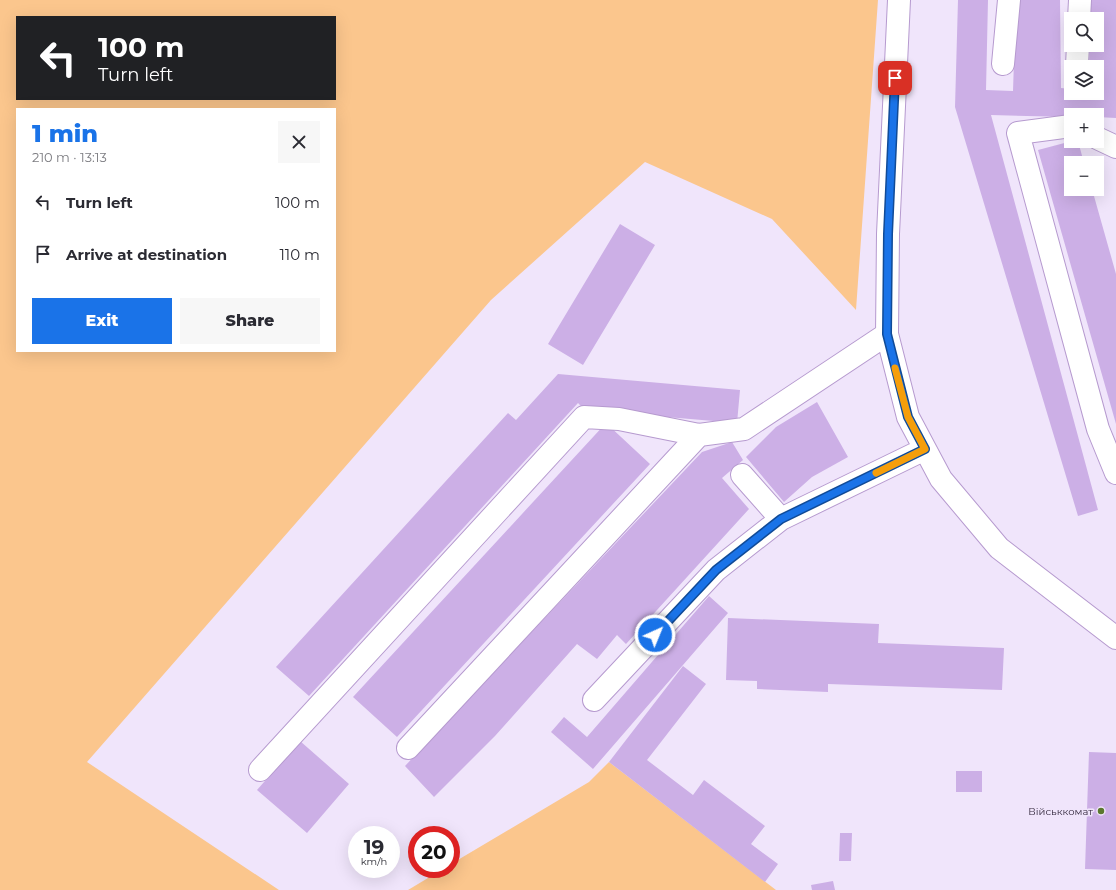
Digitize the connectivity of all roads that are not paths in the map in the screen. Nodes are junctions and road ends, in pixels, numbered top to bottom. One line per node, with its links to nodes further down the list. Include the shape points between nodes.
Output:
1 (899, 0): 9 (street, via 888,234)
2 (1009, 0): 5 (street)
3 (1080, 0): 4 (street)
4 (1080, 12)
5 (1003, 64)
6 (1064, 127): 12 (street, via 1018,133 1098,429)
7 (1104, 141): 8 (street)
8 (1116, 147)
9 (887, 334): 10 (street, via 744,429); 11 (street, via 908,417)
10 (699, 435): 17 (street); 18 (street, via 619,419 584,417)
11 (925, 449): 14 (street); 15 (street, via 940,479 999,548)
12 (1116, 473)
13 (742, 475): 14 (street)
14 (781, 519): 16 (street, via 716,570)
15 (1116, 638)
16 (594, 700)
17 (408, 748)
18 (260, 770)

